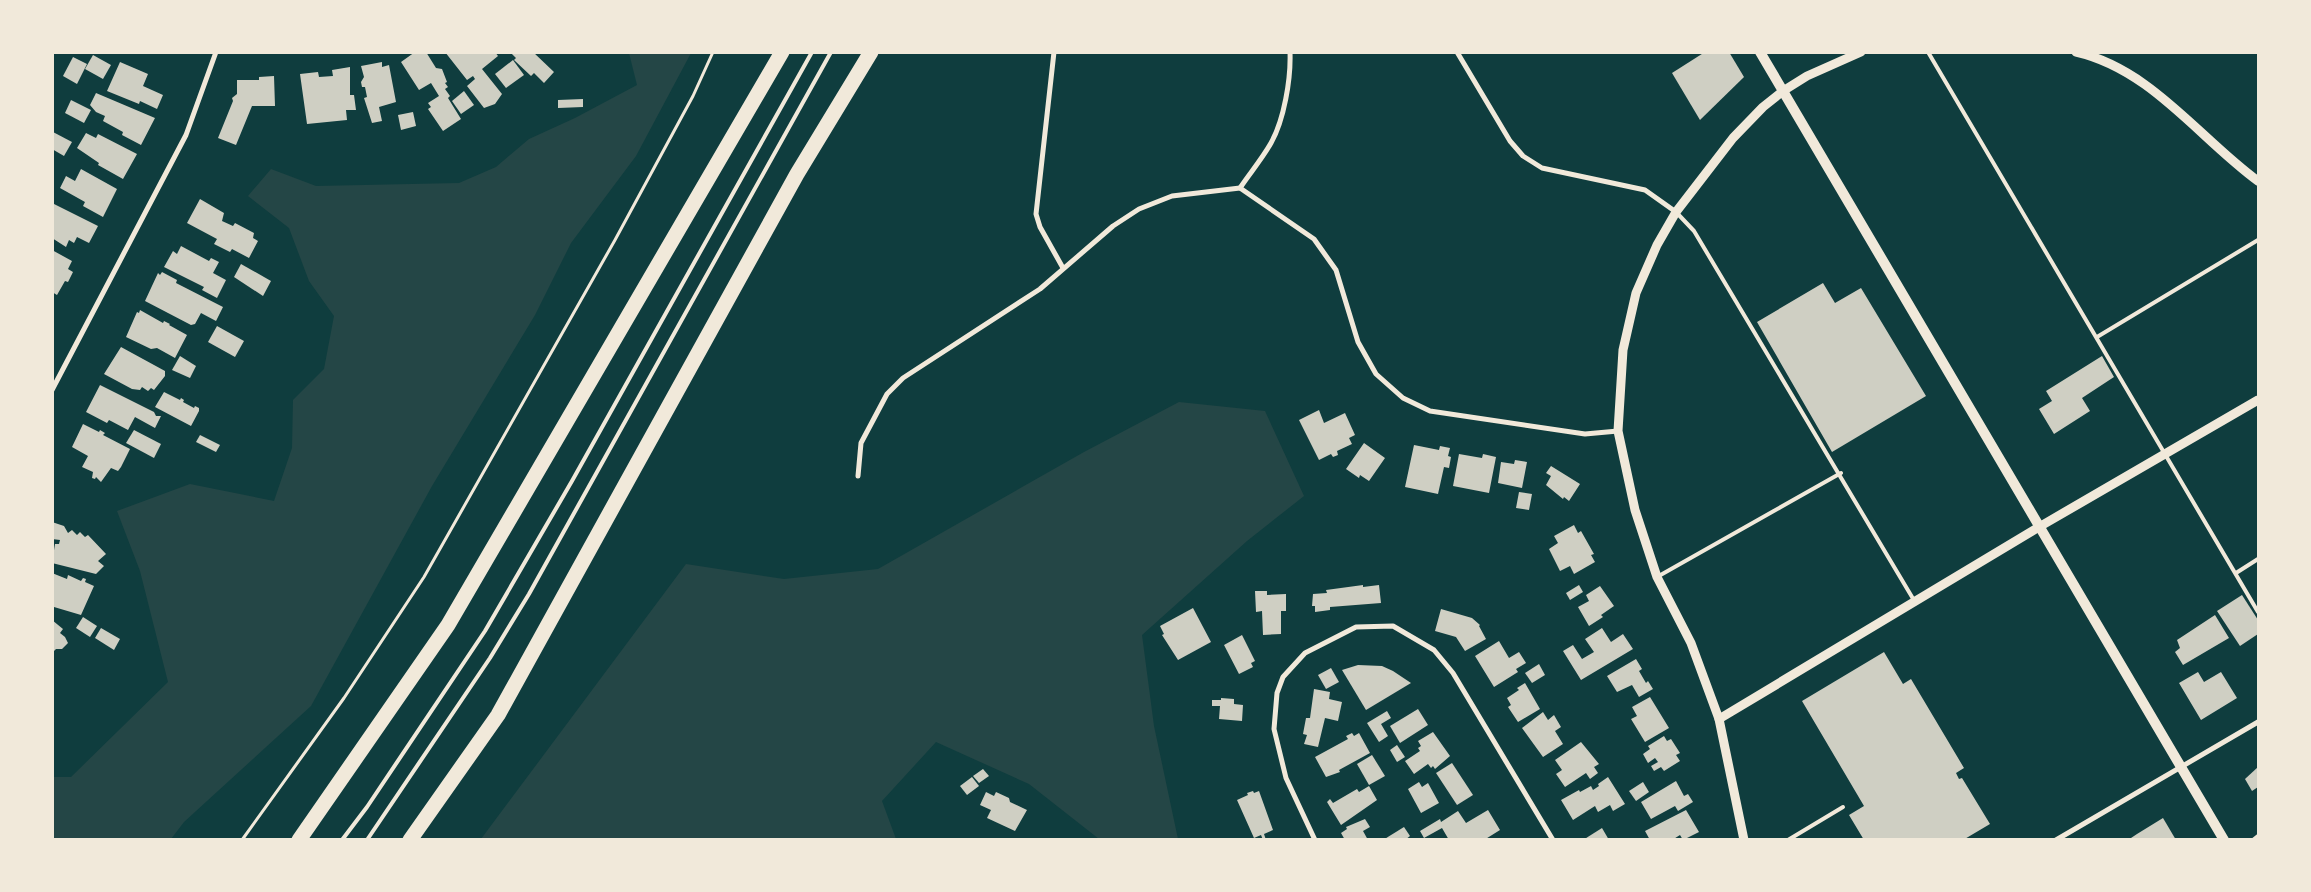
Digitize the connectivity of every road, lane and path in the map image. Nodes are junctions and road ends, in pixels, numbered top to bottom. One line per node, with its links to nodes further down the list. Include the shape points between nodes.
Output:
1 (216, 52): 22 (street, via 186,135)
2 (713, 52): 39 (path, via 693,96 615,240 424,577 344,698)
3 (782, 52): 40 (highway, via 448,624)
4 (812, 52): 41 (lane, via 485,631)
5 (831, 52): 42 (lane, via 529,594 490,658)
6 (871, 52): 43 (highway, via 797,174 498,715)
7 (1054, 52): 20 (street, via 1036,214)
8 (1290, 52): 17 (street, via 1282,118 1271,143)
9 (1457, 52): 18 (street, via 1522,156 1542,168 1645,190)
10 (1760, 52): 15 (main road)
11 (1861, 52): 15 (street, via 1807,76)
12 (1928, 52): 21 (lane)
13 (2076, 52): 14 (street)
14 (2096, 55): 16 (street, via 2168,102)
15 (1783, 91): 18 (street, via 1733,138); 28 (main road)
16 (2258, 181)
17 (1240, 188): 20 (street, via 1172,196 1139,209 1113,226); 24 (street, via 1314,239 1336,270 1358,342 1376,374 1403,398 1430,411 1585,434)
18 (1676, 212): 24 (street, via 1657,245 1636,294 1623,350); 26 (lane, via 1694,231)
19 (2258, 240): 21 (lane)
20 (1063, 268): 27 (street, via 1040,289 903,378 887,394 861,443)
21 (2097, 337): 25 (lane)
22 (52, 390)
23 (2258, 400): 25 (street)
24 (1618, 431): 31 (street, via 1635,510)
25 (2165, 455): 28 (street); 30 (lane)
26 (1840, 473): 31 (lane); 32 (lane)
27 (858, 476)
28 (2039, 528): 32 (street); 36 (main road)
29 (2258, 559): 30 (lane)
30 (2236, 572): 33 (lane)
31 (1658, 577): 34 (street, via 1691,643)
32 (1916, 602): 34 (street)
33 (2258, 612)
34 (1719, 720): 46 (street)
35 (2258, 722): 36 (street)
36 (2182, 768): 48 (street); 49 (main road)
37 (1843, 807): 47 (lane)
38 (2258, 836): 50 (lane)
39 (242, 840)
40 (298, 840)
41 (342, 840)
42 (367, 840)
43 (410, 840)
44 (1315, 840): 45 (street, via 1286,778 1274,729 1277,693 1283,678 1305,652 1356,627 1392,626 1434,650 1454,673)
45 (1553, 840)
46 (1744, 840)
47 (1788, 840)
48 (2056, 840)
49 (2224, 840)
50 (2253, 840)

